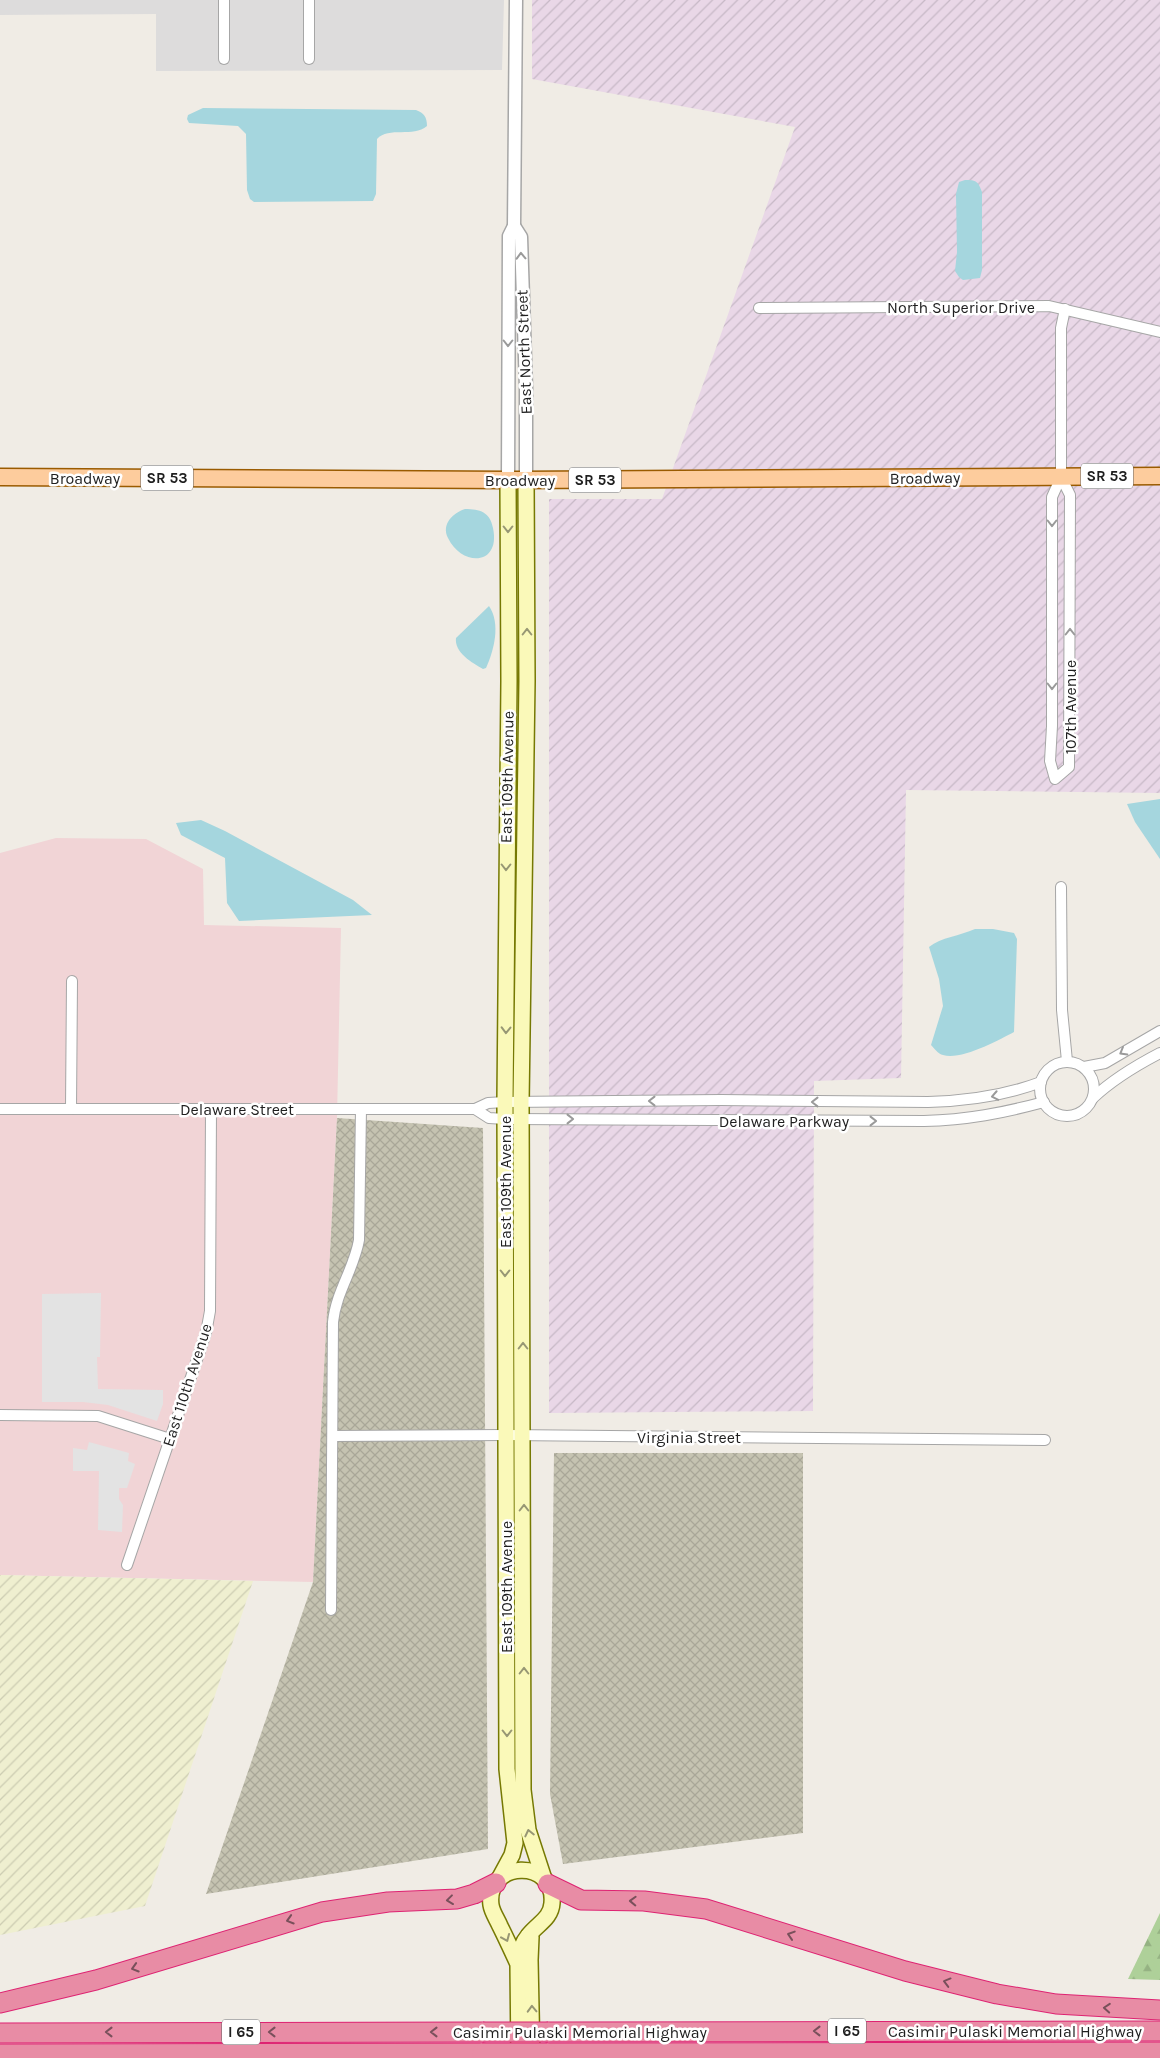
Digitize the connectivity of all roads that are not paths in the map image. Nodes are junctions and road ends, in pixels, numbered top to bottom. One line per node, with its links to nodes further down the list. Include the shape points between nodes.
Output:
1 (224, 0): 4 (street)
2 (309, 0): 5 (street)
3 (516, 0): 6 (street, East North Street)
4 (224, 59)
5 (309, 59)
6 (514, 226): 13 (street, East North Street, one-way to 13, via 509,236); 14 (street, East North Street, one-way to 6, via 521,237)
7 (759, 308): 8 (street, North Superior Drive, via 1049,306)
8 (1064, 309): 9 (street, North Superior Drive); 11 (street, 107th Avenue, via 1061,328)
9 (1160, 332)
10 (1160, 476): 11 (main road, Broadway / SR 53)
11 (1061, 477): 11 (street, 107th Avenue, one-way to 11, via 1052,497 1050,761 1055,779 1069,767 1070,495); 14 (main road, Broadway / SR 53)
12 (0, 478): 13 (main road, Broadway / SR 53)
13 (508, 480): 14 (main road, Broadway / SR 53); 23 (main road, East 109th Avenue, one-way to 23)
14 (526, 480): 25 (main road, East 109th Avenue, one-way to 14, via 527,680)
15 (1061, 887): 19 (street, via 1062,1010)
16 (72, 981): 27 (street)
17 (1160, 1031): 20 (street, one-way to 20, via 1104,1063)
18 (1160, 1053): 22 (street, via 1111,1081)
19 (1067, 1061): 20 (street); 21 (street, via 1051,1067)
20 (1084, 1066): 22 (street, via 1094,1081)
21 (1041, 1082): 24 (street); 25 (street, Delaware Parkway, one-way to 25, via 993,1096 957,1101)
22 (1093, 1098): 24 (street, via 1089,1106 1074,1115 1065,1116 1049,1109)
23 (505, 1102): 25 (street, Delaware Street); 29 (street, Delaware Street, via 488,1103); 31 (main road, East 109th Avenue)
24 (1044, 1102): 32 (street, Delaware Parkway, one-way to 24, via 924,1122 998,1114)
25 (521, 1103): 32 (main road, East 109th Avenue)
26 (0, 1109): 27 (street, Delaware Street)
27 (71, 1109): 28 (street, Delaware Street)
28 (211, 1109): 30 (street, Delaware Street); 37 (street, East 110th Avenue, via 210,1311 206,1333)
29 (475, 1109): 30 (street, Delaware Street); 31 (street, Delaware Street, via 489,1118)
30 (361, 1110): 36 (street, via 360,1240 337,1299 333,1322)
31 (505, 1119): 32 (street, Delaware Street); 34 (main road, East 109th Avenue, one-way to 34)
32 (521, 1119): 35 (main road, East 109th Avenue, one-way to 32)
33 (0, 1415): 37 (street, via 98,1416)
34 (505, 1435): 35 (street, Virginia Street); 36 (street, Virginia Street); 41 (main road, East 109th Avenue, one-way to 41, via 507,1769 515,1840 512,1855)
35 (524, 1435): 38 (street, Virginia Street); 42 (main road, East 109th Avenue, one-way to 35, via 529,1836 524,1801)
36 (333, 1436): 40 (street)
37 (170, 1439): 39 (street, East 110th Avenue)
38 (1045, 1440)
39 (127, 1565)
40 (331, 1610)
41 (497, 1881): 42 (main road, via 512,1870 524,1869 537,1873); 44 (main road, East 109th Avenue, one-way to 44, via 492,1894 492,1908); 45 (highway, one-way to 45, via 457,1899 388,1902 322,1912 96,1980)
42 (546, 1881): 43 (main road, East 109th Avenue, via 552,1895 551,1908 548,1917); 46 (highway, one-way to 42, via 1056,2004 997,1994 905,1971 706,1909 644,1901 581,1900)
43 (537, 1927): 44 (main road, East 109th Avenue, via 526,1939); 51 (main road, East 109th Avenue, one-way to 43, via 530,1951 532,1935)
44 (518, 1964): 52 (main road, East 109th Avenue)
45 (0, 2003)
46 (1158, 2010)
47 (1153, 2031): 48 (highway, Casimir Pulaski Memorial Highway / I 65, one-way to 48, bridge)
48 (0, 2032)
49 (1160, 2052): 51 (highway, Casimir Pulaski Memorial Highway / I 65)
50 (0, 2054): 51 (highway, Casimir Pulaski Memorial Highway / I 65, bridge, via 482,2053)
51 (539, 2056)
52 (519, 2058)

